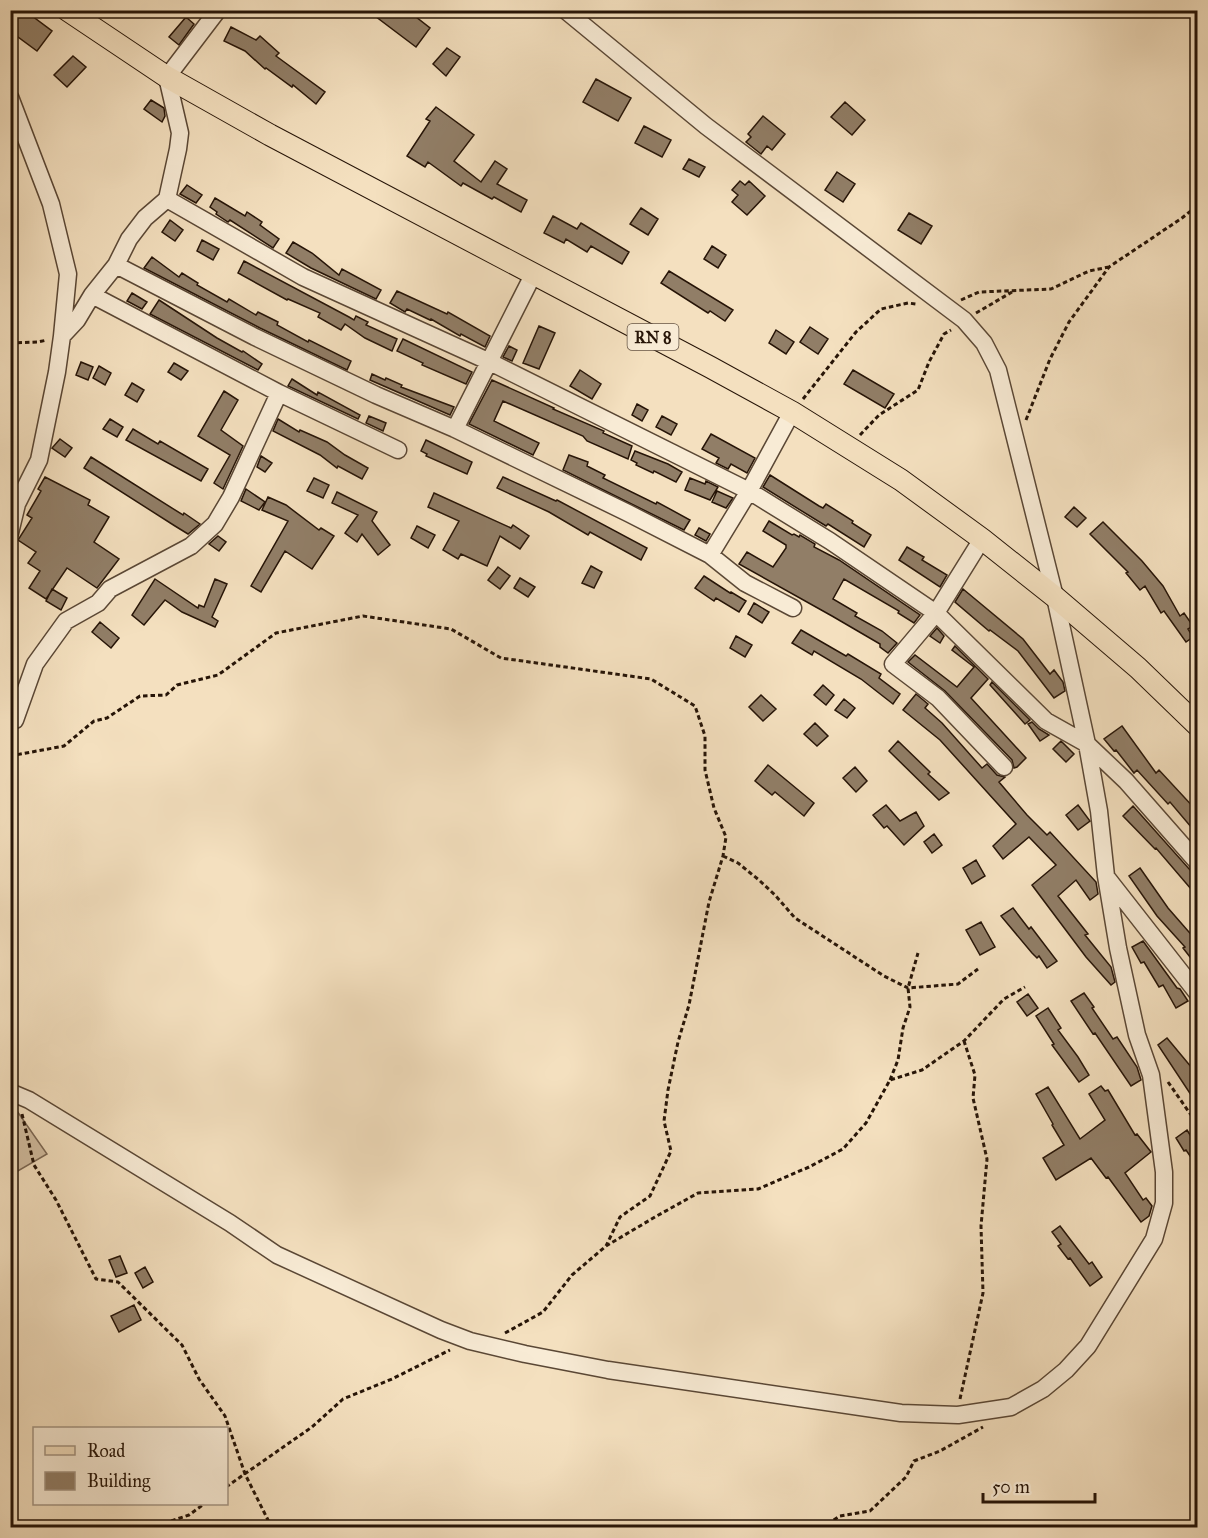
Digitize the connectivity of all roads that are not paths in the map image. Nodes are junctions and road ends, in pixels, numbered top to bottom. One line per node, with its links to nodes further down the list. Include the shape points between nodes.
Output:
1 (67, 10): 4 (main road, RN 8)
2 (218, 10): 4 (street)
3 (565, 10): 20 (street, via 706,126 964,320 984,343 998,370)
4 (167, 77): 6 (street, via 180,133); 8 (main road, RN 8)
5 (10, 97): 10 (street, via 51,204 68,274)
6 (167, 199): 7 (street, via 145,218); 11 (street, via 303,277)
7 (116, 265): 9 (street); 14 (street, via 255,337)
8 (533, 275): 11 (street); 13 (main road, RN 8)
9 (92, 295): 10 (street); 12 (street)
10 (62, 336): 17 (street, via 39,460 17,504)
11 (489, 362): 14 (street); 16 (street)
12 (279, 393): 15 (street); 23 (street, via 215,525 191,546 110,590 98,603 66,621 35,664 15,720)
13 (792, 412): 16 (street); 18 (main road, RN 8, via 901,480)
14 (455, 429): 19 (street)
15 (398, 450)
16 (749, 491): 19 (street); 22 (street)
17 (10, 532)
18 (982, 539): 20 (main road, RN 8); 22 (street)
19 (710, 555): 21 (street, via 745,583)
20 (1055, 597): 24 (main road, RN 8, via 1138,668); 25 (street)
21 (793, 608)
22 (936, 613): 25 (street, via 1046,721); 26 (street, via 893,664 938,698)
23 (10, 722)
24 (1197, 726)
25 (1087, 744): 27 (street, via 1126,781); 28 (street)
26 (1004, 767)
27 (1197, 863)
28 (1106, 876): 29 (street); 30 (street, via 1132,1014 1156,1103 1164,1203 1154,1239 1088,1346 1043,1389 1011,1407 958,1415 901,1413 608,1370 470,1341 277,1255)
29 (1197, 994)
30 (14, 1094)

